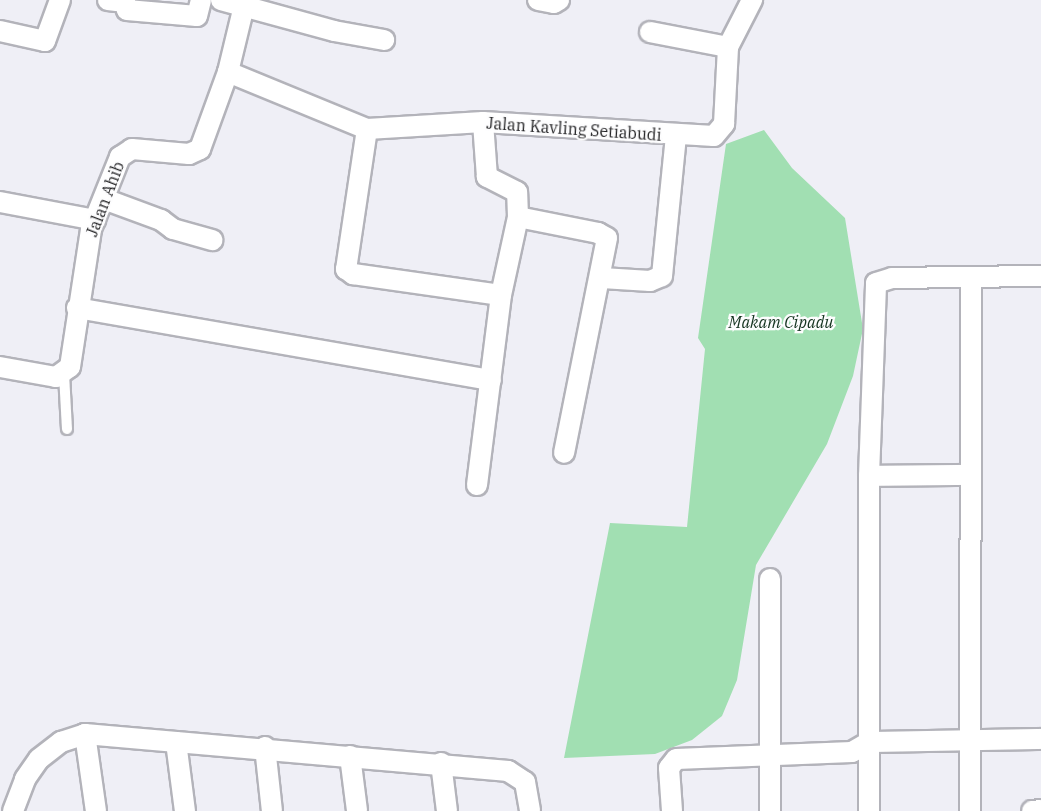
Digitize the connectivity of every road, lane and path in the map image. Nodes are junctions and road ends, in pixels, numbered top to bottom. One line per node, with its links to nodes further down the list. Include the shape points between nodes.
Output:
1 (60, 0): 10 (street, via 45,41)
2 (108, 0): 3 (street, via 125,2 127,10 197,16)
3 (201, 0)
4 (220, 0): 8 (street)
5 (538, 0): 6 (street)
6 (560, 0)
7 (752, 0): 13 (street, Jalan Kavling Setiabudi)
8 (244, 6): 9 (street); 14 (street)
9 (268, 6): 12 (street, via 334,31)
10 (0, 31)
11 (650, 32): 13 (street)
12 (384, 39)
13 (728, 46): 17 (street, Jalan Kavling Setiabudi, via 728,88 721,132 714,136)
14 (228, 72): 16 (street, Jalan Kavling Setiabudi); 18 (street, Jalan Ahib, via 200,149 189,154 126,150)
15 (483, 122): 16 (street, Jalan Kavling Setiabudi); 17 (street, Jalan Kavling Setiabudi); 20 (street, via 487,177 517,192)
16 (368, 129): 26 (street, via 346,269 353,274)
17 (676, 136): 24 (street, via 662,276 650,281)
18 (104, 199): 21 (street, Jalan Ahib); 22 (street, via 161,220 173,229)
19 (0, 201): 21 (street)
20 (518, 217): 24 (street, via 605,235); 26 (street)
21 (95, 220): 27 (street, Jalan Ahib)
22 (213, 240)
23 (1041, 276): 25 (street)
24 (602, 278): 32 (street)
25 (971, 278): 33 (street); 34 (street, via 892,278 876,283)
26 (501, 295): 30 (street)
27 (77, 308): 29 (street, Jalan Ahib, via 70,367); 30 (street)
28 (0, 367): 29 (street, via 56,377)
29 (64, 374): 31 (lane)
30 (491, 380): 35 (street)
31 (67, 429)
32 (564, 453)
33 (970, 475): 34 (street); 39 (street)
34 (869, 476): 41 (street)
35 (477, 485)
36 (770, 579): 43 (street)
37 (85, 734): 40 (street); 47 (street, via 61,742 39,759 25,779); 48 (street)
38 (1041, 739): 39 (street)
39 (971, 740): 41 (street); 57 (street)
40 (176, 742): 42 (street); 49 (street)
41 (869, 742): 43 (street, via 852,752); 56 (street)
42 (265, 747): 44 (street); 50 (street)
43 (769, 755): 54 (street, via 676,759 669,768); 55 (street)
44 (350, 756): 45 (street); 51 (street)
45 (441, 763): 52 (street); 53 (street, via 516,774 525,782)
46 (1041, 810): 58 (street)
47 (14, 811)
48 (96, 811)
49 (185, 811)
50 (272, 811)
51 (357, 811)
52 (447, 811)
53 (530, 811)
54 (672, 811)
55 (770, 811)
56 (869, 811)
57 (970, 811)
58 (1032, 811)

